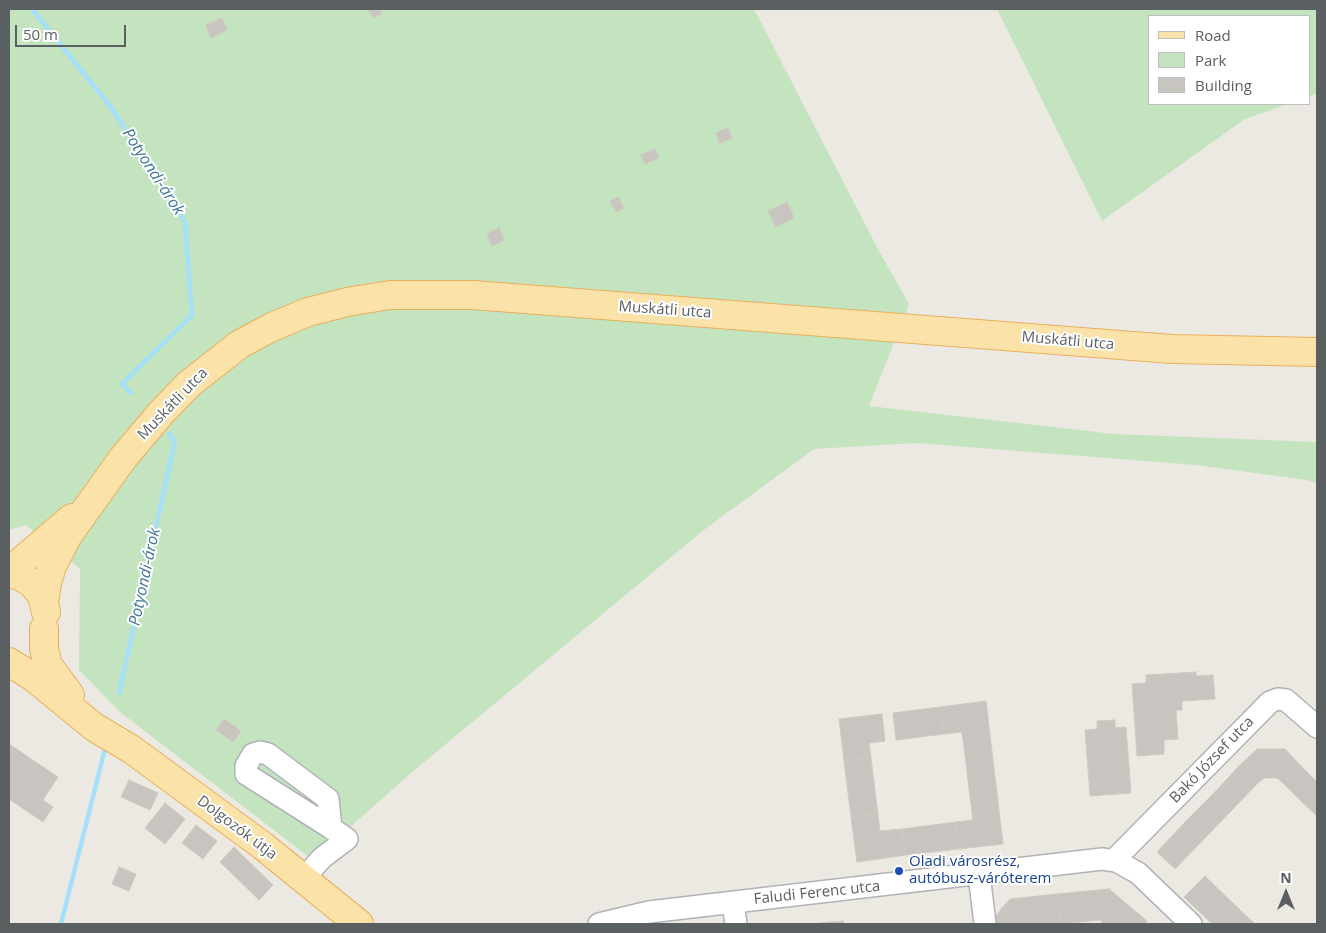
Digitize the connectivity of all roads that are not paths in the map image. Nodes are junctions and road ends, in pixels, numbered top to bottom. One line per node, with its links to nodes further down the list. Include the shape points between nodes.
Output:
1 (1317, 352): 2 (main road, Muskátli utca, via 1172,349 473,295 390,295 308,312 232,349 189,384 161,413)
2 (90, 503): 3 (main road, Muskátli utca, via 18,564); 5 (main road, Muskátli utca, via 52,566)
3 (9, 568)
4 (9, 573): 5 (main road, via 33,584)
5 (44, 616): 6 (main road, via 32,648); 8 (main road, Dolgozók útja, via 44,649 48,665 70,695)
6 (9, 661): 8 (main road, Dolgozók útja, via 94,727)
7 (1317, 727): 10 (street, Bakó József utca, via 1286,700 1270,702)
8 (112, 736): 12 (main road, Dolgozók útja)
9 (331, 828): 12 (street, via 347,839 322,858)
10 (1116, 861): 11 (street, Faludi Ferenc utca, via 1102,859); 18 (street, Faludi Ferenc utca, via 1138,873)
11 (979, 874): 13 (street, Faludi Ferenc utca); 17 (street)
12 (304, 878): 14 (main road, Dolgozók útja)
13 (733, 902): 15 (street, Faludi Ferenc utca, via 649,912); 16 (street)
14 (359, 924)
15 (599, 924)
16 (736, 924)
17 (985, 924)
18 (1191, 924)

